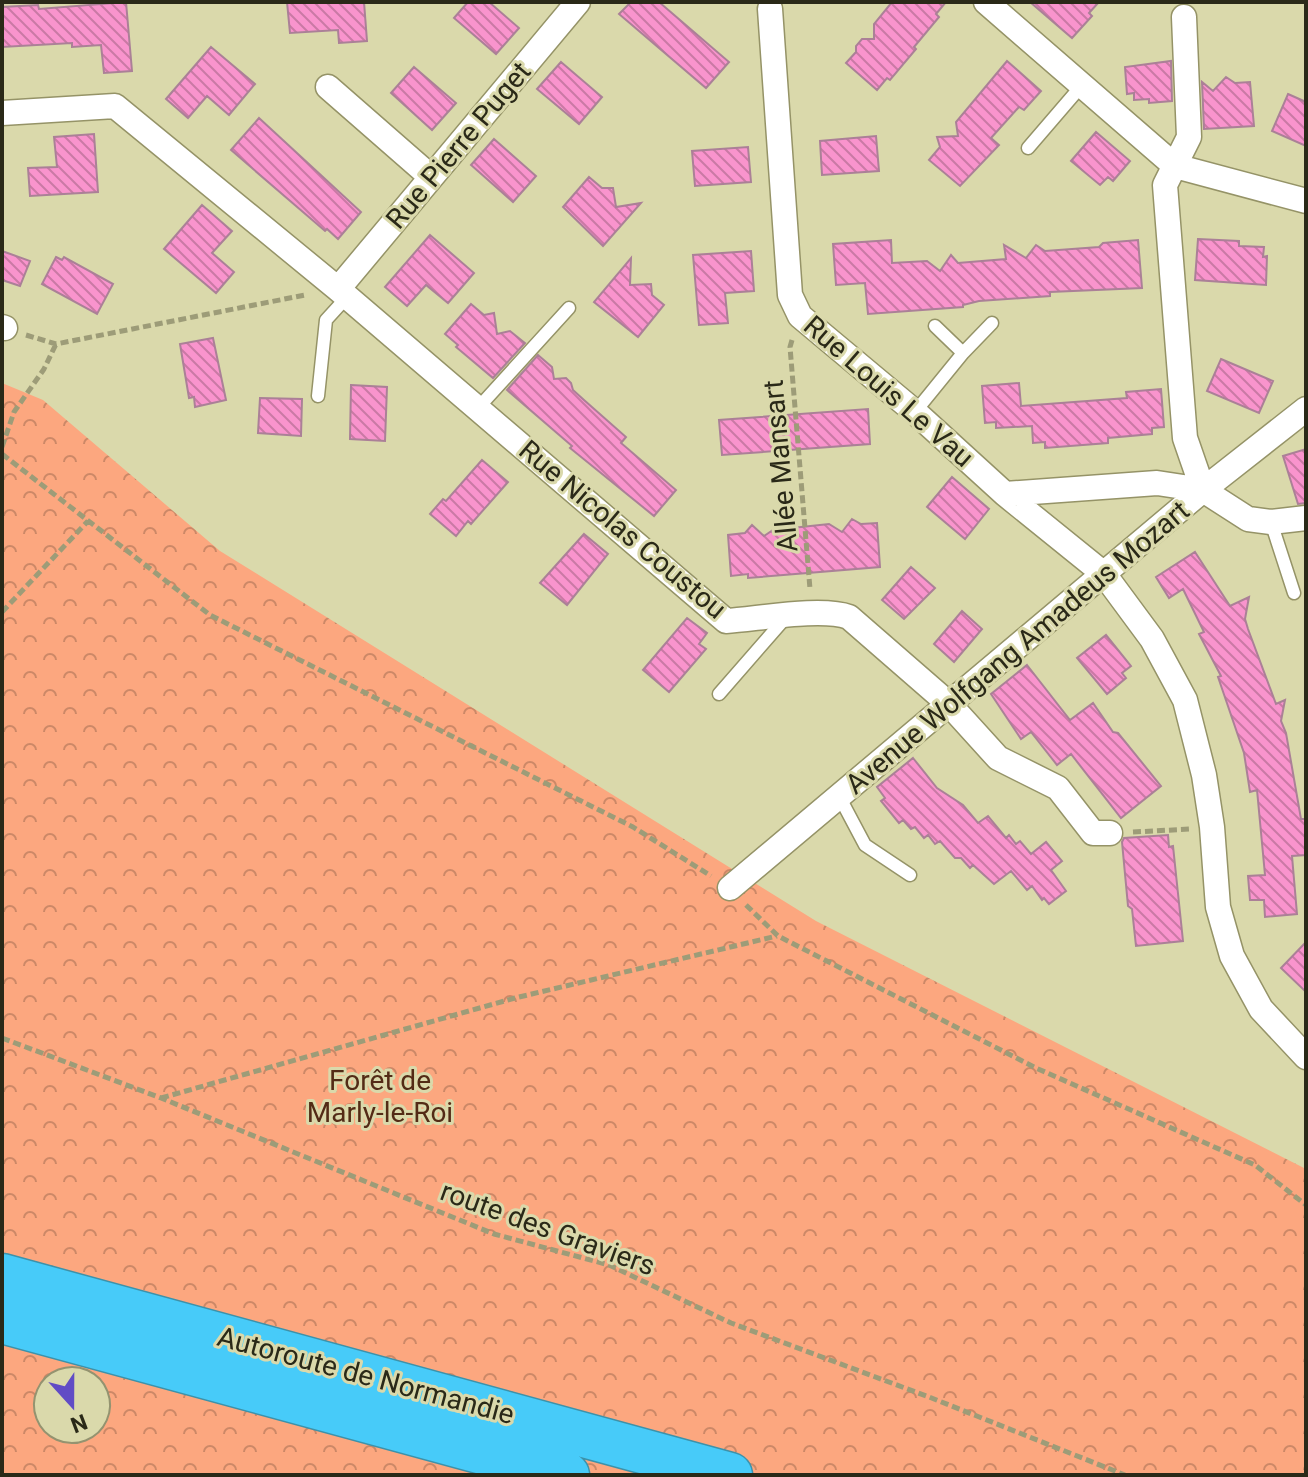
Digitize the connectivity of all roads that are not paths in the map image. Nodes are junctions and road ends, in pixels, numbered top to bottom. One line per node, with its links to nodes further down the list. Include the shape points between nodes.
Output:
1 (578, 2): 10 (street, Rue Pierre Puget)
2 (986, 2): 5 (street)
3 (769, 4): 20 (street, Rue Louis Le Vau, via 790,295 800,316)
4 (1184, 17): 9 (street, via 1189,137)
5 (1083, 84): 8 (lane); 9 (street)
6 (328, 87): 10 (street)
7 (2, 113): 12 (street, Rue Nicolas Coustou, via 115,106)
8 (1028, 148)
9 (1175, 166): 11 (street); 21 (street, via 1165,185 1185,438)
10 (431, 177): 12 (street, Rue Pierre Puget)
11 (1306, 201)
12 (342, 293): 17 (lane, via 326,320); 18 (street, Rue Nicolas Coustou)
13 (569, 308): 18 (lane)
14 (992, 323): 16 (lane)
15 (935, 326): 16 (lane)
16 (963, 353): 20 (lane)
17 (318, 396)
18 (478, 408): 27 (street, Rue Nicolas Coustou, via 726,621)
19 (1306, 409): 21 (street, Avenue Wolfgang Amadeus Mozart)
20 (915, 412): 22 (street, Rue Louis Le Vau)
21 (1203, 490): 22 (street, via 1157,483); 24 (street, via 1248,519); 25 (street, Avenue Wolfgang Amadeus Mozart)
22 (1005, 494): 25 (street, Rue Louis Le Vau)
23 (1306, 518): 24 (street)
24 (1271, 522): 26 (lane)
25 (1104, 574): 29 (street, Avenue Wolfgang Amadeus Mozart); 34 (street, Rue Louis Le Vau, via 1152,639 1185,700 1204,775 1218,907 1232,956 1261,1009)
26 (1294, 593)
27 (787, 616): 28 (lane); 29 (street, Rue Nicolas Coustou, via 849,617)
28 (719, 694)
29 (949, 704): 30 (street, Avenue Wolfgang Amadeus Mozart); 31 (street, Rue Nicolas Coustou, via 998,758 1058,788 1093,833)
30 (839, 796): 32 (lane, via 865,845); 33 (street, Avenue Wolfgang Amadeus Mozart)
31 (1110, 833)
32 (910, 875)
33 (730, 888)
34 (1306, 1057)
35 (2, 1276): 38 (highway, Autoroute de Normandie)
36 (2, 1321): 37 (highway, Autoroute de Normandie)
37 (567, 1475)
38 (730, 1475)

